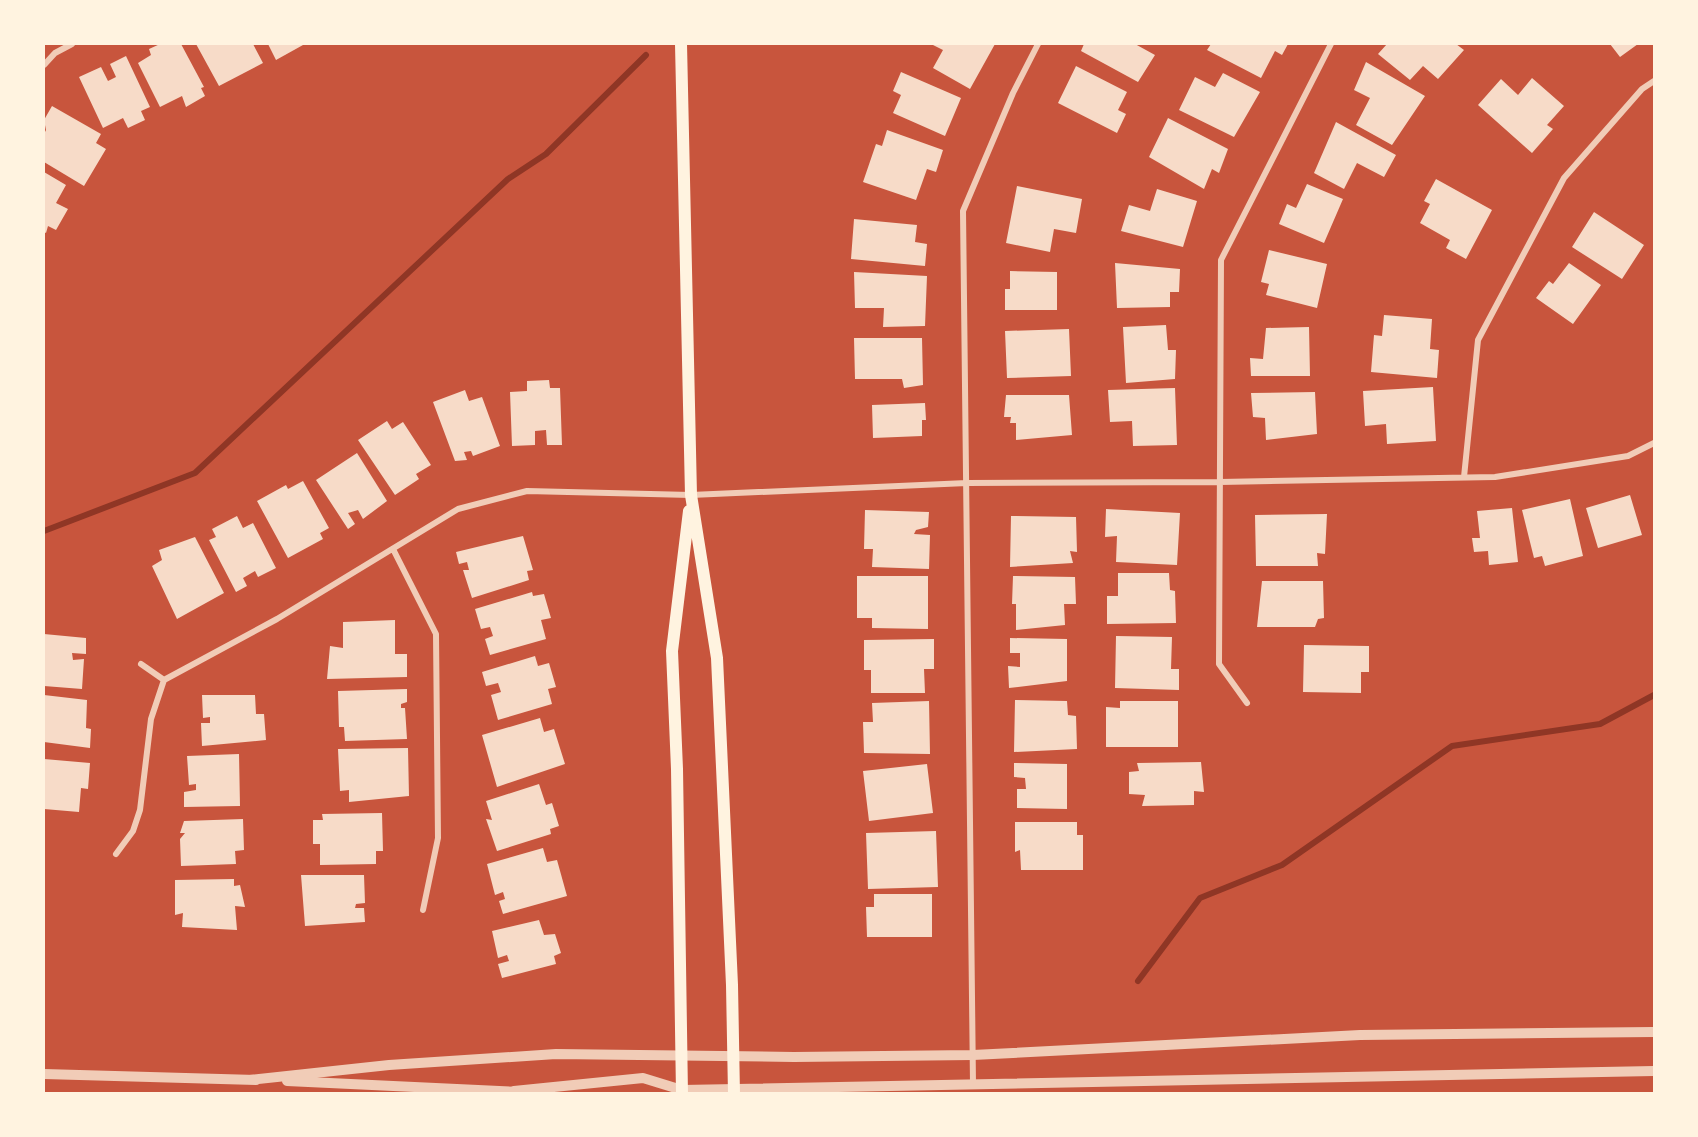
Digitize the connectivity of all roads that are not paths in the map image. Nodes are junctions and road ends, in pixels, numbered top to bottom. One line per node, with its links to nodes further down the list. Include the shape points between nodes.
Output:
1 (72, 44): 5 (street)
2 (681, 44): 11 (main road)
3 (1038, 44): 10 (street, via 963,211)
4 (1331, 44): 9 (street, via 1221,260)
5 (44, 65)
6 (1654, 81): 8 (street, via 1642,88 1564,178 1478,340)
7 (1654, 443): 8 (street, via 1628,456 1495,477)
8 (1464, 477): 9 (street)
9 (1220, 482): 10 (street); 15 (street, via 1219,664)
10 (967, 483): 11 (street); 20 (street)
11 (691, 495): 12 (street, via 527,491 458,509); 19 (main road, via 672,651); 21 (main road, via 717,658)
12 (393, 549): 14 (street, via 277,619); 17 (street, via 436,634 438,838)
13 (141, 664): 14 (street)
14 (164, 680): 16 (street, via 151,719 140,810 133,831)
15 (1247, 703)
16 (117, 854)
17 (423, 910)
18 (1654, 1032): 20 (street, via 1360,1035)
19 (680, 1055): 21 (street); 24 (street, via 556,1054 389,1065); 28 (main road)
20 (973, 1055): 21 (street); 25 (street)
21 (733, 1056): 27 (main road)
22 (1654, 1071): 25 (street)
23 (44, 1074): 24 (street)
24 (250, 1080): 26 (street)
25 (973, 1084): 27 (street)
26 (514, 1091): 28 (street, via 643,1078); 29 (street)
27 (734, 1091): 28 (street)
28 (682, 1092)
29 (527, 1094)

